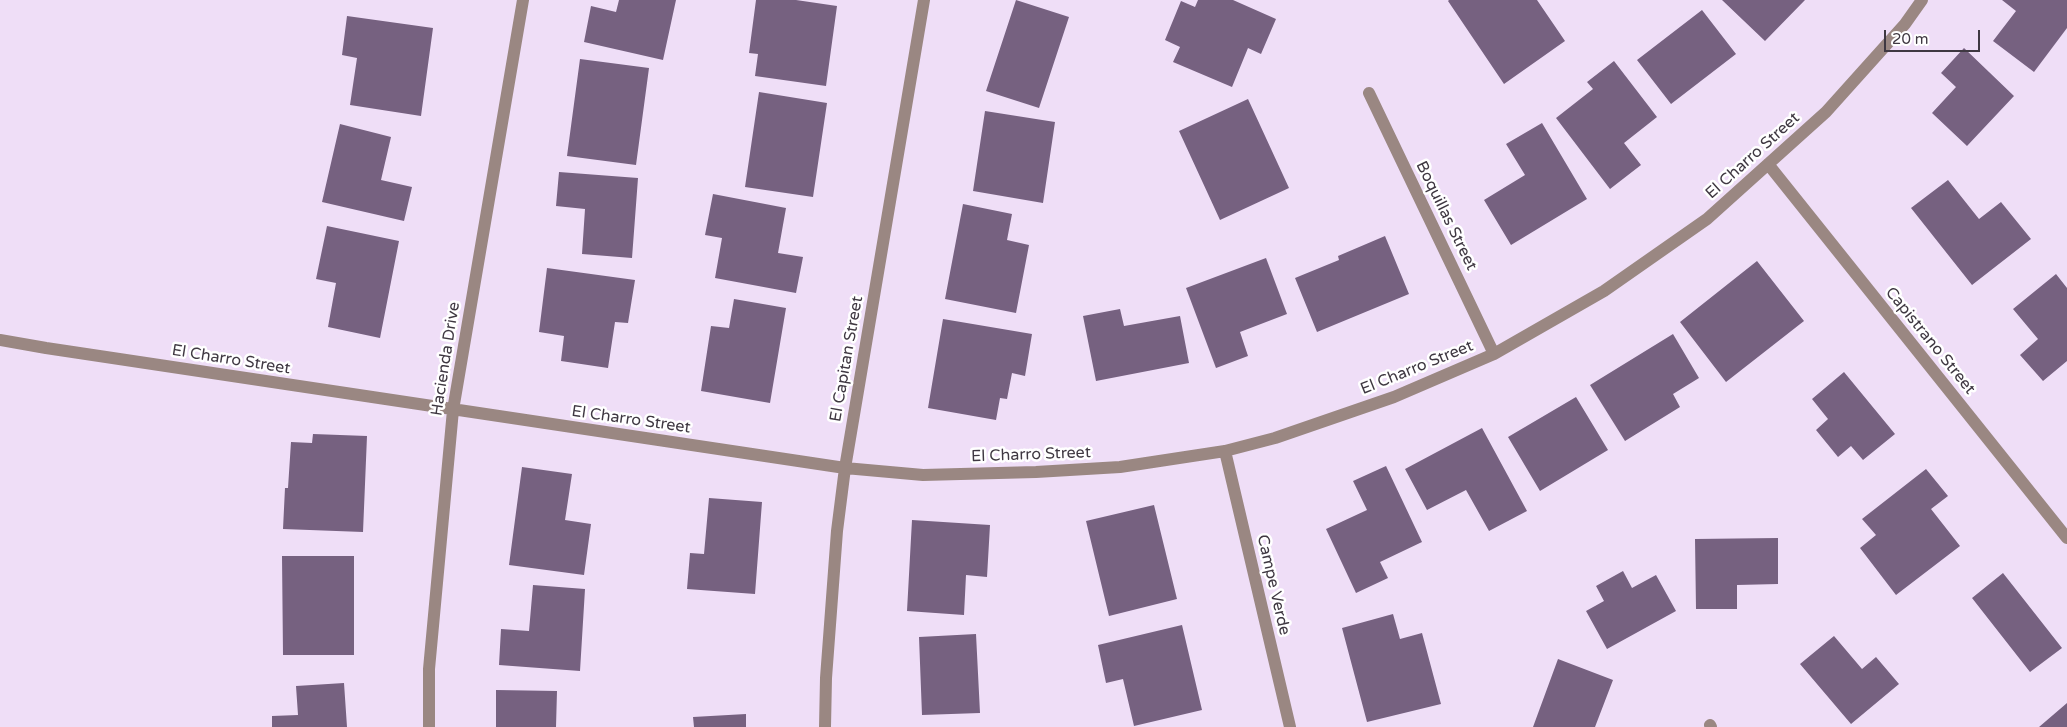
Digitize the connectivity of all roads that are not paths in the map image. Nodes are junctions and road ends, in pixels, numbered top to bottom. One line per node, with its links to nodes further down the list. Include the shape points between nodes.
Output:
1 (523, 0): 8 (street, Hacienda Drive)
2 (924, 0): 10 (street, El Capitan Street)
3 (1922, 0): 5 (street, El Charro Street, via 1905,24 1826,112)
4 (1369, 93): 7 (street, Boquillas Street)
5 (1768, 164): 7 (street, El Charro Street, via 1707,219 1604,291); 11 (street, Capistrano Street)
6 (0, 340): 8 (street, El Charro Street)
7 (1494, 354): 9 (street, El Charro Street, via 1394,397 1275,438)
8 (453, 410): 10 (street, El Charro Street); 12 (street, Hacienda Drive, via 429,669)
9 (1225, 451): 10 (street, El Charro Street, via 1120,467 1036,472 923,475); 14 (street, Campe Verde)
10 (845, 468): 13 (street, El Capitan Street, via 826,668)
11 (2067, 538)
12 (429, 727)
13 (825, 727)
14 (1290, 727)

